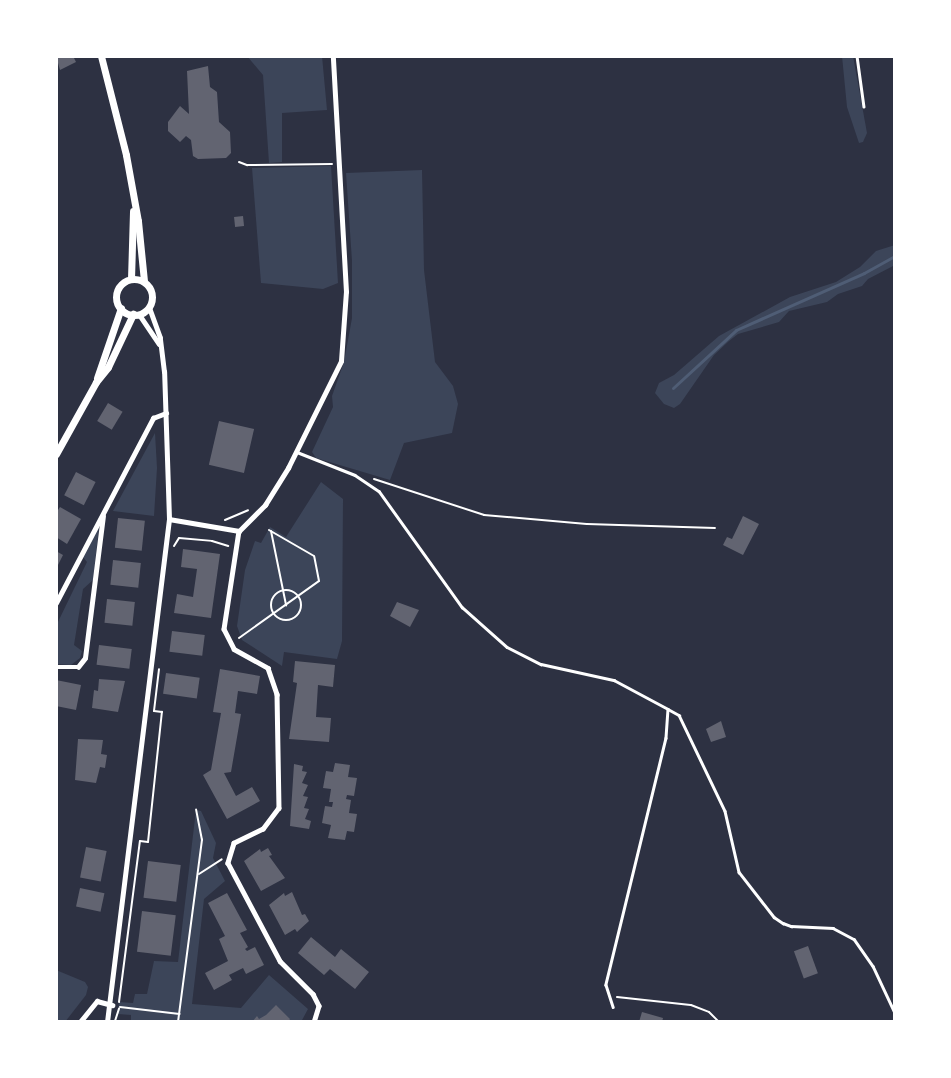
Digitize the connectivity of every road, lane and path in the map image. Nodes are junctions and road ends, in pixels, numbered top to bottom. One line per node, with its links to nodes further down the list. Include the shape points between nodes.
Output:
1 (101, 56): 7 (main road, via 126,155)
2 (333, 56): 16 (street, via 346,292 341,360)
3 (856, 56): 4 (lane)
4 (864, 107)
5 (334, 161): 6 (path, via 335,164 247,165)
6 (239, 162)
7 (134, 206): 8 (main road); 9 (main road)
8 (131, 279): 9 (main road); 11 (main road, via 119,287 117,295)
9 (144, 281): 10 (main road, via 151,289)
10 (149, 307): 12 (main road); 13 (street)
11 (121, 308): 12 (main road); 14 (main road)
12 (136, 314): 13 (street); 14 (main road, via 108,367)
13 (160, 347): 15 (street)
14 (96, 382): 17 (main road)
15 (166, 413): 20 (street, via 153,418); 21 (street)
16 (297, 452): 24 (street, via 266,505); 35 (lane, via 355,474 379,491 462,607 507,647 541,664 614,680)
17 (56, 454)
18 (372, 478): 23 (path, via 484,515 587,524)
19 (252, 506): 22 (path, via 234,518)
20 (104, 512): 29 (street); 34 (street, via 85,658 78,668)
21 (169, 518): 24 (street); 40 (street)
22 (222, 521)
23 (715, 528)
24 (238, 531): 37 (street, via 224,629 234,649 268,668 277,694 279,808 264,829 234,843)
25 (230, 551): 26 (path, via 224,543 179,538)
26 (172, 555)
27 (283, 590): 28 (path); 28 (path, via 270,530 314,556 319,581); 30 (path); 31 (path, via 272,599)
28 (298, 596): 30 (path); 31 (path, via 301,606 296,615 287,619)
29 (56, 603)
30 (286, 605): 31 (path)
31 (274, 614): 32 (path)
32 (239, 638)
33 (160, 662): 41 (path, via 154,711 162,712 148,842 140,842)
34 (56, 667)
35 (668, 709): 39 (lane, via 666,738 606,985); 43 (lane, via 679,715 725,811 739,872 774,918 791,926 833,928 854,939 873,966)
36 (196, 810): 38 (path, via 202,840)
37 (231, 854): 38 (path); 49 (street, via 228,863 280,961 313,994 319,1006)
38 (199, 874): 44 (path)
39 (609, 997): 42 (lane); 50 (path, via 691,1005 709,1012)
40 (112, 1004): 45 (street, via 97,1001); 46 (street)
41 (119, 1007): 44 (path); 47 (path)
42 (613, 1007)
43 (895, 1013)
44 (180, 1014): 48 (path)
45 (80, 1022)
46 (107, 1022)
47 (115, 1022)
48 (178, 1022)
49 (314, 1022)
50 (719, 1022)

